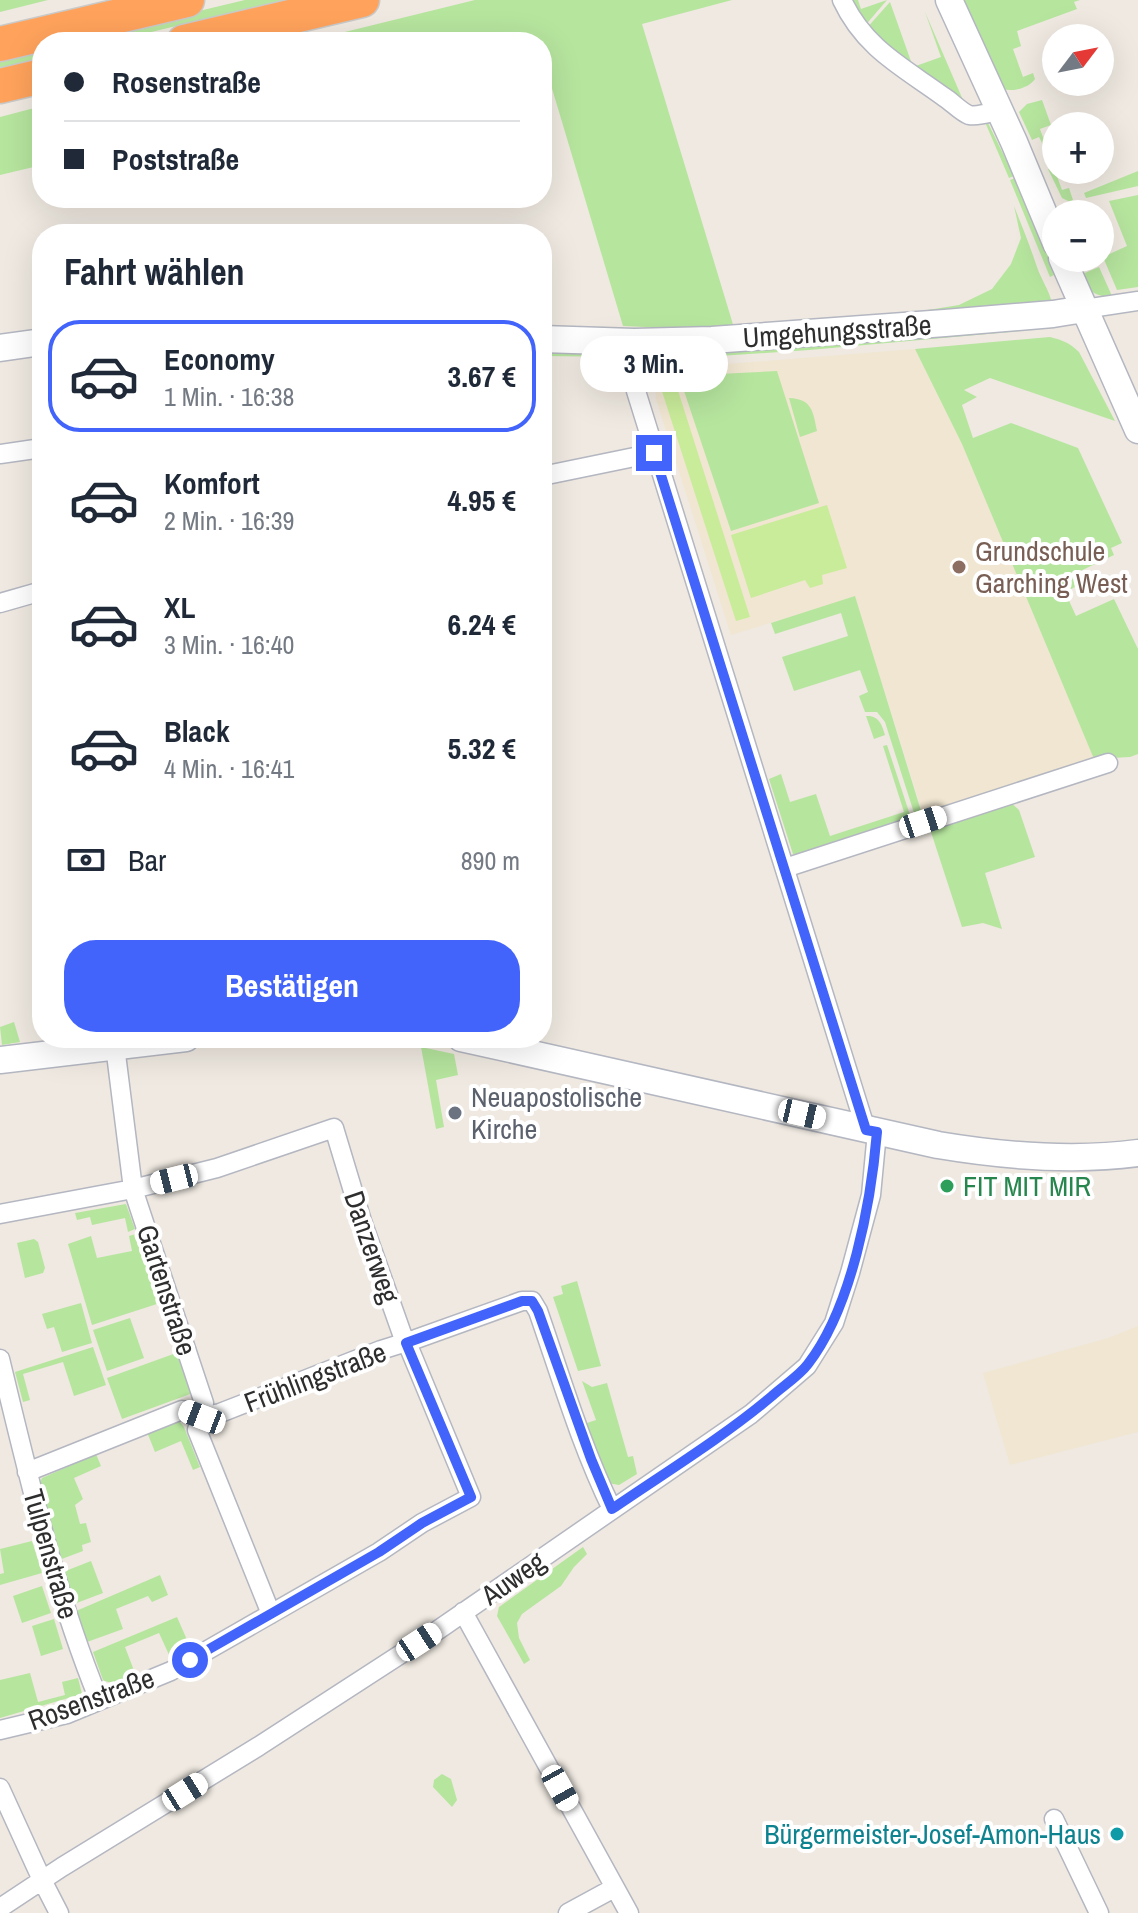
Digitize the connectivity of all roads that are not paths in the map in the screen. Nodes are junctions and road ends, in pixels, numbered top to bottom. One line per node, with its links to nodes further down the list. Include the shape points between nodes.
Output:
1 (187, 0): 5 (highway)
2 (362, 0): 6 (highway)
3 (842, 0): 11 (street, via 876,48 909,74 968,115)
4 (949, 0): 11 (street)
5 (51, 32)
6 (226, 32)
7 (32, 36): 8 (highway)
8 (0, 44)
9 (32, 78): 10 (highway)
10 (0, 86)
11 (1000, 110): 12 (street)
12 (1042, 210)
13 (1068, 272): 15 (street)
14 (1138, 301): 15 (street)
15 (1084, 309): 17 (street, Umgehungsstraße, via 819,333); 20 (street)
16 (552, 339): 17 (street, Umgehungsstraße)
17 (634, 342): 22 (street, via 636,391)
18 (32, 343): 19 (street)
19 (0, 348)
20 (1138, 430)
21 (32, 449): 23 (street)
22 (654, 453): 24 (street); 28 (street)
23 (0, 454)
24 (552, 474)
25 (32, 594): 26 (street)
26 (0, 603)
27 (1108, 763): 28 (street)
28 (785, 868): 33 (street)
29 (99, 1048): 32 (street)
30 (115, 1048): 35 (street, Gartenstraße)
31 (506, 1048): 33 (street)
32 (0, 1060)
33 (872, 1131): 34 (street, via 1016,1154 1094,1158); 42 (street, Auweg, via 871,1195 850,1273 834,1323 807,1366 751,1414)
34 (1138, 1153)
35 (133, 1189): 36 (street); 37 (street, Danzerweg, via 217,1168 334,1128); 39 (street, Gartenstraße, via 204,1403)
36 (0, 1214)
37 (406, 1343): 39 (street, Frühlingstraße); 41 (street, Danzerweg); 42 (street, Frühlingstraße, via 532,1301)
38 (0, 1359): 40 (street, Tulpenstraße)
39 (202, 1417): 40 (street, Frühlingstraße, via 182,1410); 44 (street, Gartenstraße, via 197,1430)
40 (27, 1472): 45 (street, Tulpenstraße, via 55,1577)
41 (471, 1497): 44 (street, Rosenstraße)
42 (612, 1509): 43 (street, Auweg)
43 (463, 1612): 49 (street, Auweg); 50 (street)
44 (271, 1614): 45 (street, Rosenstraße, via 171,1671)
45 (99, 1700): 46 (street, Rosenstraße, via 67,1714)
46 (0, 1730)
47 (0, 1788): 49 (street)
48 (1054, 1819): 55 (street)
49 (42, 1880): 51 (street, Auweg); 52 (street)
50 (614, 1888): 53 (street); 54 (street)
51 (0, 1908)
52 (59, 1913)
53 (568, 1913)
54 (629, 1913)
55 (1099, 1913)

